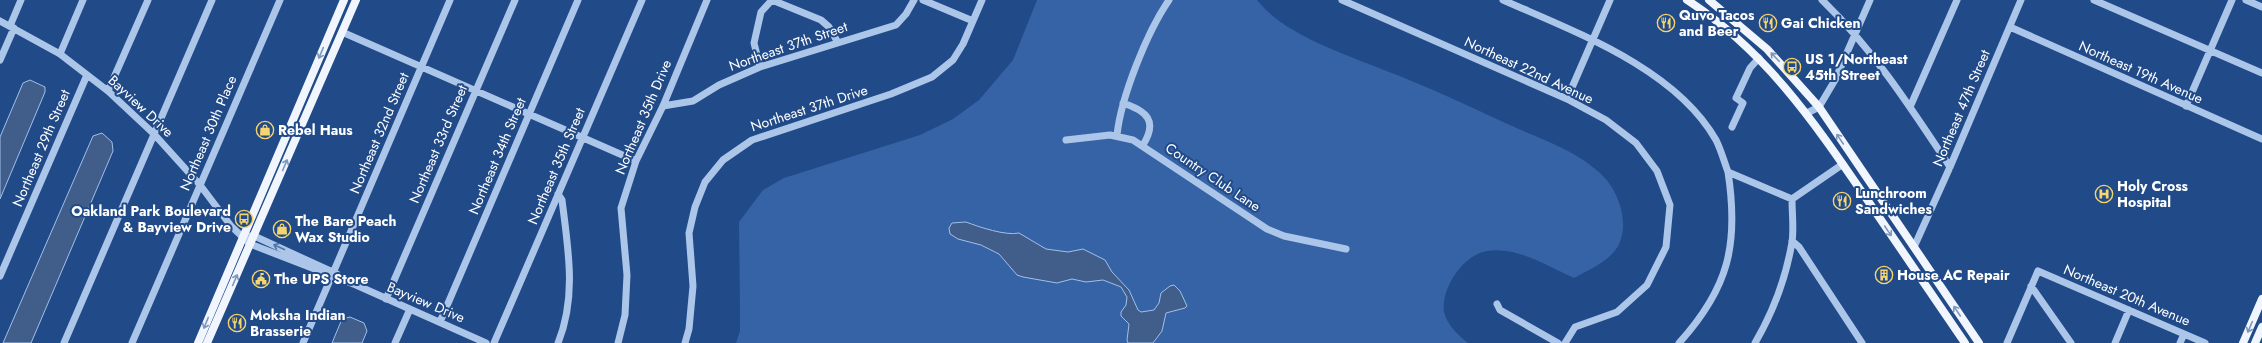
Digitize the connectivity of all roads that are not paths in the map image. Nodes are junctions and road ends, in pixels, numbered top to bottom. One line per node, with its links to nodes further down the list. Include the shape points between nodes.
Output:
1 (21, 0): 36 (street)
2 (83, 0): 44 (street)
3 (148, 0): 51 (street)
4 (212, 0): 62 (street)
5 (280, 0): 73 (street, Northeast 30th Place)
6 (344, 0): 32 (main road)
7 (356, 0): 40 (main road)
8 (450, 0): 47 (street, Northeast 32nd Street)
9 (515, 0): 52 (street, Northeast 33rd Street)
10 (578, 0): 60 (street, Northeast 34th Street)
11 (642, 0): 64 (street, Northeast 35th Street)
12 (707, 0): 55 (street, Northeast 35th Drive)
13 (772, 0): 42 (street, via 821,20 829,27); 48 (street, via 761,12 754,43)
14 (914, 0): 42 (street, Northeast 37th Street, via 896,25)
15 (923, 0): 34 (street)
16 (982, 0): 34 (street, Northeast 37th Drive)
17 (1169, 0): 54 (street, via 1154,24)
18 (1342, 0): 53 (street, Northeast 22nd Avenue)
19 (1504, 0): 41 (street)
20 (1610, 0): 41 (street)
21 (1687, 0): 35 (main road)
22 (1708, 0): 31 (main road)
23 (1822, 0): 39 (street)
24 (1870, 0): 39 (street)
25 (1957, 0): 58 (street)
26 (2021, 0): 38 (street, Northeast 47th Street)
27 (2094, 0): 43 (street)
28 (2232, 0): 43 (street)
29 (2246, 0): 30 (street)
30 (2262, 7)
31 (1730, 16): 35 (street); 57 (main road, one-way to 31, via 1767,49)
32 (337, 17): 37 (main road); 40 (main road)
33 (0, 21): 36 (street, Bayview Drive)
34 (973, 21): 104 (street, Northeast 37th Drive, via 953,60 932,77 891,94 752,140 723,160 705,182 695,207 689,233 693,286 689,329)
35 (1722, 26): 45 (main road)
36 (12, 27): 44 (street, Bayview Drive); 46 (street)
37 (332, 28): 40 (main road); 76 (main road, one-way to 76)
38 (2010, 28): 56 (street, Northeast 19th Avenue); 70 (street, Northeast 47th Street)
39 (1855, 35): 57 (street, via 1835,80); 58 (street, via 1874,56)
40 (340, 36): 47 (street); 77 (main road, one-way to 40)
41 (1594, 40): 53 (street); 72 (street, via 1652,73 1686,102 1716,140)
42 (837, 42): 48 (street, Northeast 37th Street)
43 (2210, 50): 49 (street); 56 (street)
44 (60, 54): 50 (street, Bayview Drive)
45 (1759, 58): 59 (main road); 61 (street, via 1750,68 1736,98 1743,103)
46 (0, 60)
47 (421, 67): 52 (street); 82 (street, Northeast 32nd Street)
48 (760, 67): 55 (street, Northeast 37th Street, via 719,85 693,101)
49 (2262, 73)
50 (87, 75): 51 (street, Bayview Drive); 83 (street, Northeast 29th Street)
51 (108, 91): 62 (street, Bayview Drive)
52 (476, 91): 60 (street); 85 (street, Northeast 33rd Street)
53 (1567, 99): 106 (street, Northeast 22nd Avenue, via 1606,120 1636,143 1657,171 1670,205 1666,248 1647,285 1617,312 1575,327)
54 (1123, 103): 63 (street); 67 (street, via 1139,109 1148,118 1150,129)
55 (662, 106): 68 (street, Northeast 35th Drive)
56 (2186, 106): 65 (street, Northeast 19th Avenue)
57 (1819, 107): 59 (street); 71 (main road, one-way to 57)
58 (1910, 107): 70 (street)
59 (1807, 113): 69 (main road)
60 (529, 114): 64 (street); 91 (street, Northeast 34th Street)
61 (1732, 126)
62 (154, 134): 73 (street, Bayview Drive); 95 (street)
63 (1116, 136): 66 (street, Country Club Lane); 67 (street, Country Club Lane)
64 (583, 137): 68 (street); 74 (street, Northeast 35th Street)
65 (2262, 139)
66 (1066, 140)
67 (1143, 145): 81 (street, Country Club Lane, via 1267,228 1284,236)
68 (636, 161): 103 (street, Northeast 35th Drive, via 621,208 626,275 625,315)
69 (1843, 164): 71 (main road); 75 (street); 110 (main road, one-way to 110)
70 (1950, 167): 80 (street, Northeast 47th Street)
71 (1862, 170): 80 (main road)
72 (1728, 172): 75 (street); 107 (street, via 1733,202 1730,257 1710,304)
73 (200, 185): 76 (street, Bayview Drive, via 231,226); 96 (street, Northeast 30th Place)
74 (558, 194): 101 (street, Northeast 35th Street); 102 (street, via 562,200 571,274 566,319)
75 (1792, 200): 78 (street)
76 (242, 236): 77 (street, Bayview Drive); 79 (street, Bayview Drive); 94 (main road, one-way to 94)
77 (254, 236): 79 (main road); 82 (street, Bayview Drive, one-way to 77)
78 (1792, 241): 108 (street, via 1784,276 1771,313); 109 (street, via 1799,247)
79 (250, 244): 82 (street, Bayview Drive); 90 (main road, one-way to 79)
80 (1914, 247): 111 (main road, one-way to 80)
81 (1346, 249)
82 (332, 275): 85 (street, Bayview Drive); 98 (street, Northeast 32nd Street)
83 (0, 276)
84 (2031, 286): 89 (street, Northeast 20th Avenue, via 2038,271); 112 (street); 113 (street)
85 (386, 299): 88 (street, Bayview Drive)
86 (2262, 299): 117 (main road, one-way to 117)
87 (1497, 304): 105 (street, via 1500,310)
88 (410, 309): 91 (street, Bayview Drive); 99 (street)
89 (2129, 310): 93 (street, Northeast 20th Avenue); 114 (street)
90 (220, 316): 94 (main road); 97 (main road)
91 (440, 322): 100 (street, Bayview Drive)
92 (2262, 327): 118 (main road)
93 (2184, 334): 115 (street); 116 (street, Northeast 20th Avenue)
94 (200, 342)
95 (64, 343)
96 (132, 343)
97 (210, 343)
98 (303, 343)
99 (395, 343)
100 (486, 343)
101 (494, 343)
102 (558, 343)
103 (618, 343)
104 (685, 343)
105 (1558, 343)
106 (1565, 343)
107 (1679, 343)
108 (1755, 343)
109 (1862, 343)
110 (1964, 343)
111 (1979, 343)
112 (2007, 343)
113 (2071, 343)
114 (2115, 343)
115 (2180, 343)
116 (2205, 343)
117 (2243, 343)
118 (2255, 343)

